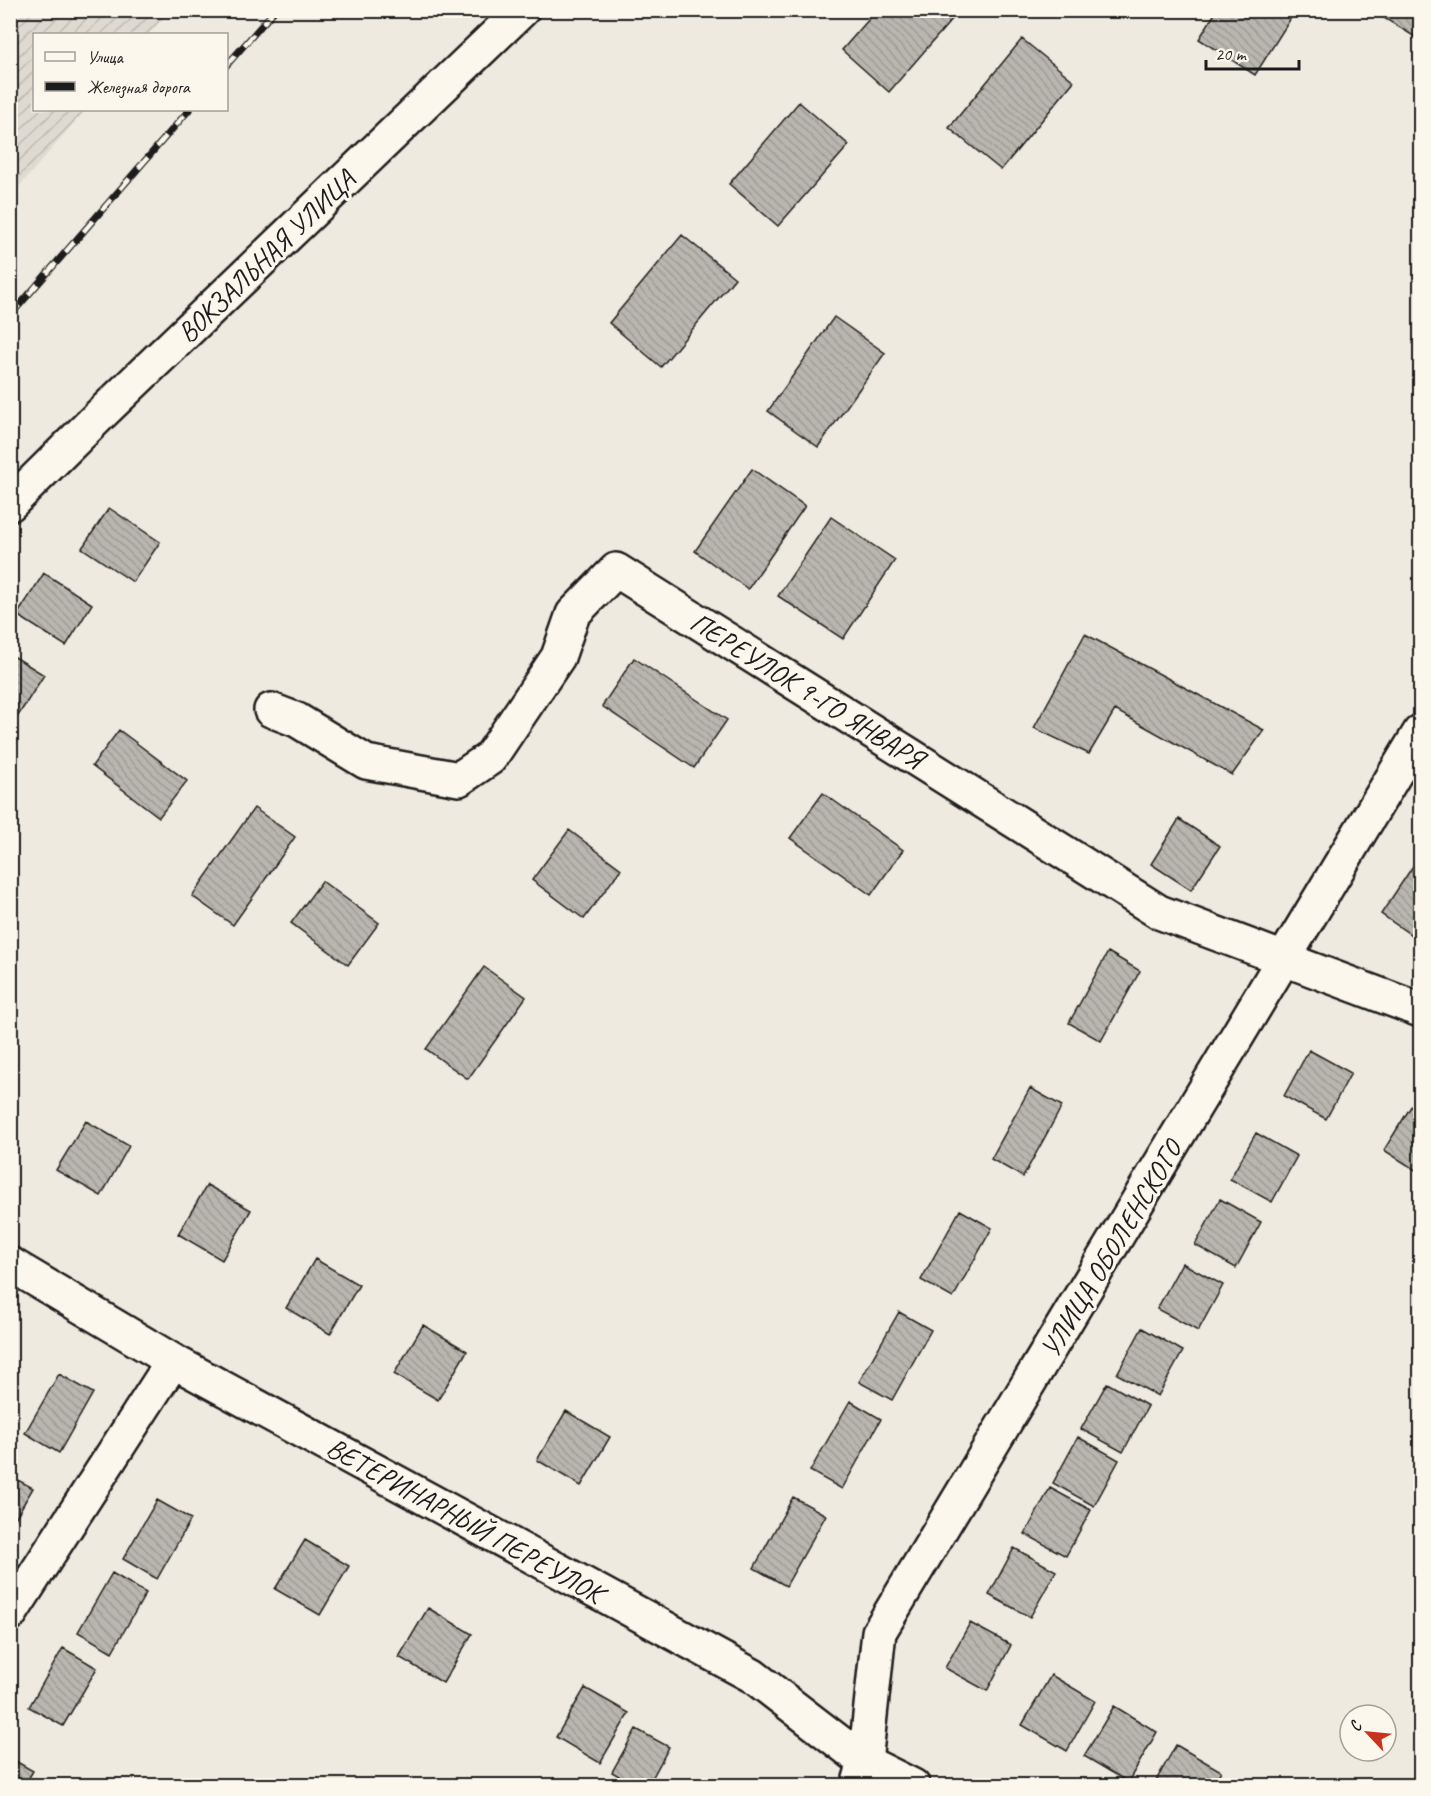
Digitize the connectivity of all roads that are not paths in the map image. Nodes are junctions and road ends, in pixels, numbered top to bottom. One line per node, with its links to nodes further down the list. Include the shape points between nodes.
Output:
1 (522, 10): 2 (street, ВОКЗАЛЬНАЯ УЛИЦА)
2 (10, 504)
3 (271, 710): 5 (street, ПЕРЕУЛОК 9-ГО ЯНВАРЯ, via 297,720 366,762 459,779 490,758 558,657 573,614 616,570 1159,912)
4 (1420, 732): 5 (street, УЛИЦА ОБОЛЕНСКОГО)
5 (1286, 959): 6 (street, ПЕРЕУЛОК 9-ГО ЯНВАРЯ); 10 (street, УЛИЦА ОБОЛЕНСКОГО, via 879,1632)
6 (1420, 1010)
7 (10, 1264): 8 (street, ВЕТЕРИНАРНЫЙ ПЕРЕУЛОК)
8 (173, 1361): 9 (street); 10 (street, ВЕТЕРИНАРНЫЙ ПЕРЕУЛОК, via 753,1676)
9 (10, 1614)
10 (862, 1774): 11 (street, ВЕТЕРИНАРНЫЙ ПЕРЕУЛОК)
11 (912, 1785)

